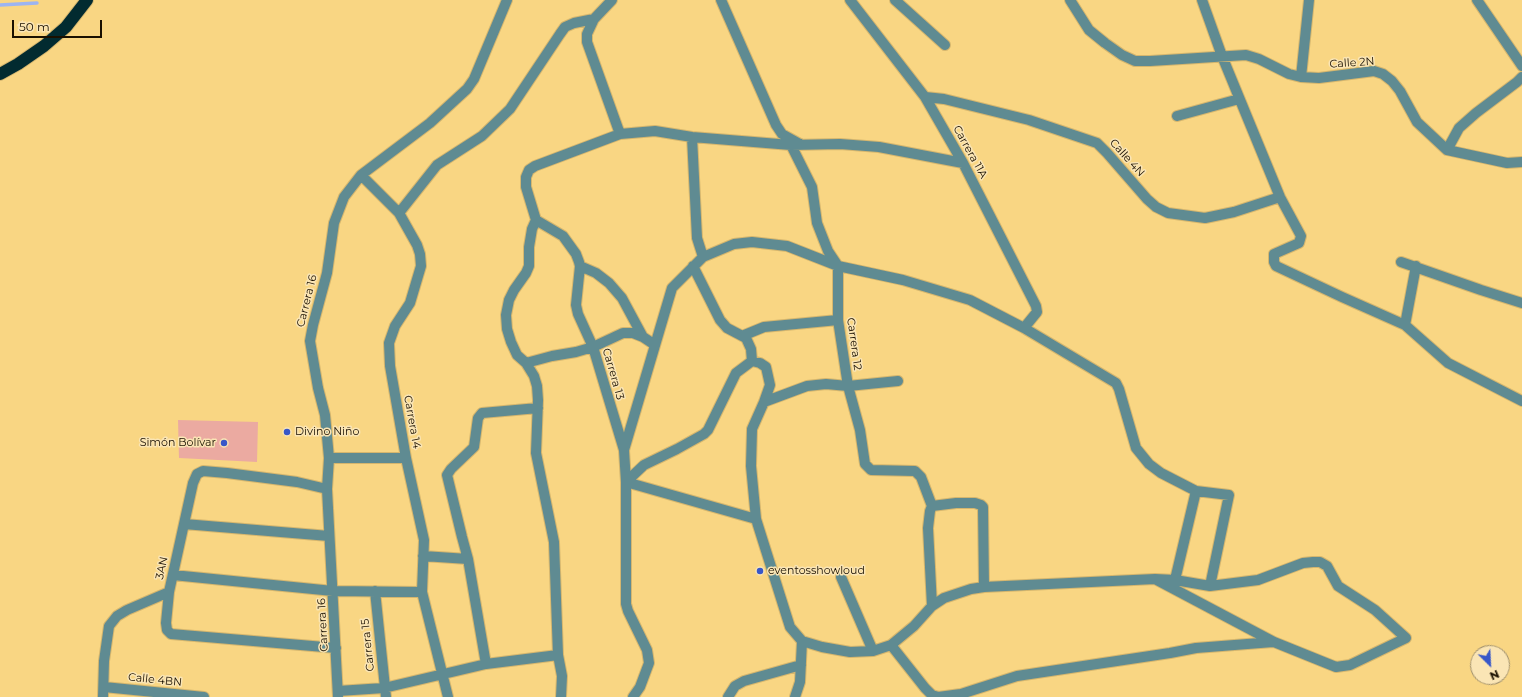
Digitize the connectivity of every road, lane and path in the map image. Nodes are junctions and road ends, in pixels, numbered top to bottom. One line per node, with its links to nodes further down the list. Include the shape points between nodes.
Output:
1 (87, 0): 15 (highway, via 66,27 44,46)
2 (507, 0): 27 (street, Carrera 16, via 467,90 430,123)
3 (612, 0): 11 (street)
4 (721, 0): 23 (street, via 776,125 782,134)
5 (850, 0): 18 (street, Carrera 11A)
6 (895, 0): 12 (street)
7 (1070, 0): 13 (street, Calle 2N, via 1089,30 1122,55 1135,61)
8 (1202, 0): 13 (street)
9 (1309, 0): 16 (street)
10 (1476, 0): 14 (street)
11 (594, 19): 21 (street, via 587,34 587,42); 29 (street, via 565,27 510,109 482,136 437,165)
12 (945, 45)
13 (1222, 56): 16 (street, Calle 2N, via 1246,55 1259,58 1288,74); 19 (street)
14 (1522, 66)
15 (0, 74)
16 (1301, 77): 24 (street, Calle 2N, via 1318,78 1374,71 1383,74 1400,91 1416,122)
17 (1522, 77): 24 (street, via 1459,128)
18 (925, 97): 26 (street, Carrera 11A); 28 (street, Calle 4N, via 944,99 1029,120 1097,143 1147,199 1168,213 1205,218 1234,212)
19 (1239, 99): 20 (street); 28 (street)
20 (1177, 116)
21 (620, 134): 22 (street, via 655,131); 30 (street, via 529,170 526,187)
22 (692, 137): 23 (street); 31 (street, via 697,238)
23 (795, 144): 26 (street, via 879,147); 35 (street, via 812,187 817,223 828,251)
24 (1447, 150): 25 (street, Calle 2N, via 1507,164)
25 (1522, 162)
26 (963, 163): 40 (street, Carrera 11A, via 1036,306 1036,312)
27 (361, 175): 29 (street, Carrera 14); 53 (street, Carrera 16, via 344,197 334,224 327,273 310,341 318,388 326,414)
28 (1280, 197): 39 (street, via 1302,238 1300,243 1274,254 1276,266)
29 (399, 214): 54 (street, Carrera 14, via 417,245 421,266 410,303 395,326 389,343 390,366)
30 (536, 220): 33 (street, via 563,236 576,254); 46 (street, via 529,247 529,266 514,290 506,315 511,342 517,355)
31 (703, 257): 34 (street); 35 (street, via 734,244 752,242 787,246)
32 (1401, 262): 36 (street)
33 (580, 266): 42 (street, via 596,273 609,283 622,298); 44 (street, Carrera 13, via 577,310)
34 (693, 266): 41 (street, via 720,320 727,328); 43 (street, via 672,288)
35 (838, 266): 38 (street, Carrera 12); 40 (street, via 903,280 970,300)
36 (1416, 266): 37 (street); 39 (street)
37 (1522, 303)
38 (838, 320): 41 (street, via 764,327); 48 (street, Carrera 12)
39 (1405, 325): 49 (street, via 1448,363)
40 (1024, 328): 57 (street, via 1116,383 1136,448 1149,464 1161,473)
41 (742, 336): 45 (street, via 746,338 751,349)
42 (643, 337): 43 (street); 44 (street, via 623,333)
43 (656, 345): 52 (street)
44 (593, 347): 46 (street); 52 (street, Carrera 13)
45 (752, 361): 50 (street, via 766,367 770,385); 55 (street, via 736,373 704,434 644,465)
46 (526, 363): 51 (street, via 537,386)
47 (898, 382): 48 (street)
48 (848, 386): 50 (street, via 807,386); 58 (street, Carrera 12, via 860,430 865,464 871,470 915,471 921,477)
49 (1522, 401)
50 (764, 402): 59 (street, via 753,425 752,434 751,466)
51 (538, 408): 63 (street, via 482,413 478,418 474,447 448,472); 80 (street, via 536,453 554,542)
52 (624, 450): 55 (street, Carrera 13)
53 (329, 458): 54 (street); 56 (street, Carrera 16)
54 (406, 458): 62 (street, Carrera 14, via 424,540)
55 (626, 482): 59 (street); 90 (street, Carrera 13, via 626,604 647,650 649,663 640,687)
56 (327, 489): 60 (street, 3AN, via 297,482 203,471 197,474); 61 (street, Carrera 16)
57 (1196, 491): 67 (street); 68 (street, via 1229,495)
58 (932, 506): 69 (street, via 975,503 983,507); 74 (street, via 928,528)
59 (756, 519): 75 (street, via 790,627)
60 (184, 524): 61 (street); 64 (street, 3AN)
61 (329, 536): 70 (street, Carrera 16)
62 (423, 556): 63 (street); 73 (street, Carrera 14)
63 (468, 559): 81 (street)
64 (173, 575): 70 (street); 72 (street, 3AN)
65 (841, 577): 79 (street)
66 (1155, 579): 67 (street); 69 (street); 76 (street)
67 (1175, 580): 68 (street)
68 (1210, 586): 76 (street, via 1258,580 1303,563 1320,562 1330,569 1338,586 1375,610 1406,638 1350,665 1336,667)
69 (984, 587): 74 (street, via 955,593)
70 (333, 591): 71 (street); 78 (street, Carrera 16)
71 (374, 591): 73 (street); 85 (street, Carrera 15)
72 (169, 592): 78 (street, 3AN, via 166,623 171,634); 84 (street, via 127,610 117,616 109,626)
73 (422, 592): 83 (street, Carrera 14)
74 (932, 606): 77 (street, via 914,626)
75 (802, 641): 79 (street, via 850,652); 82 (street)
76 (1274, 642): 77 (street, via 1196,648 1017,676 961,694 938,697 925,688)
77 (891, 645): 79 (street)
78 (336, 648): 86 (street, Carrera 16)
79 (873, 650)
80 (558, 655): 81 (street); 89 (street, via 562,676)
81 (486, 664): 83 (street)
82 (801, 665): 91 (street, via 744,681 735,686); 92 (street, via 800,682)
83 (443, 674): 85 (street); 88 (street, Carrera 14)
84 (103, 692): 87 (street, Calle 4BN)
85 (385, 693): 86 (street)
86 (338, 694)
87 (204, 697)
88 (448, 697)
89 (561, 697)
90 (633, 697)
91 (728, 697)
92 (795, 697)

